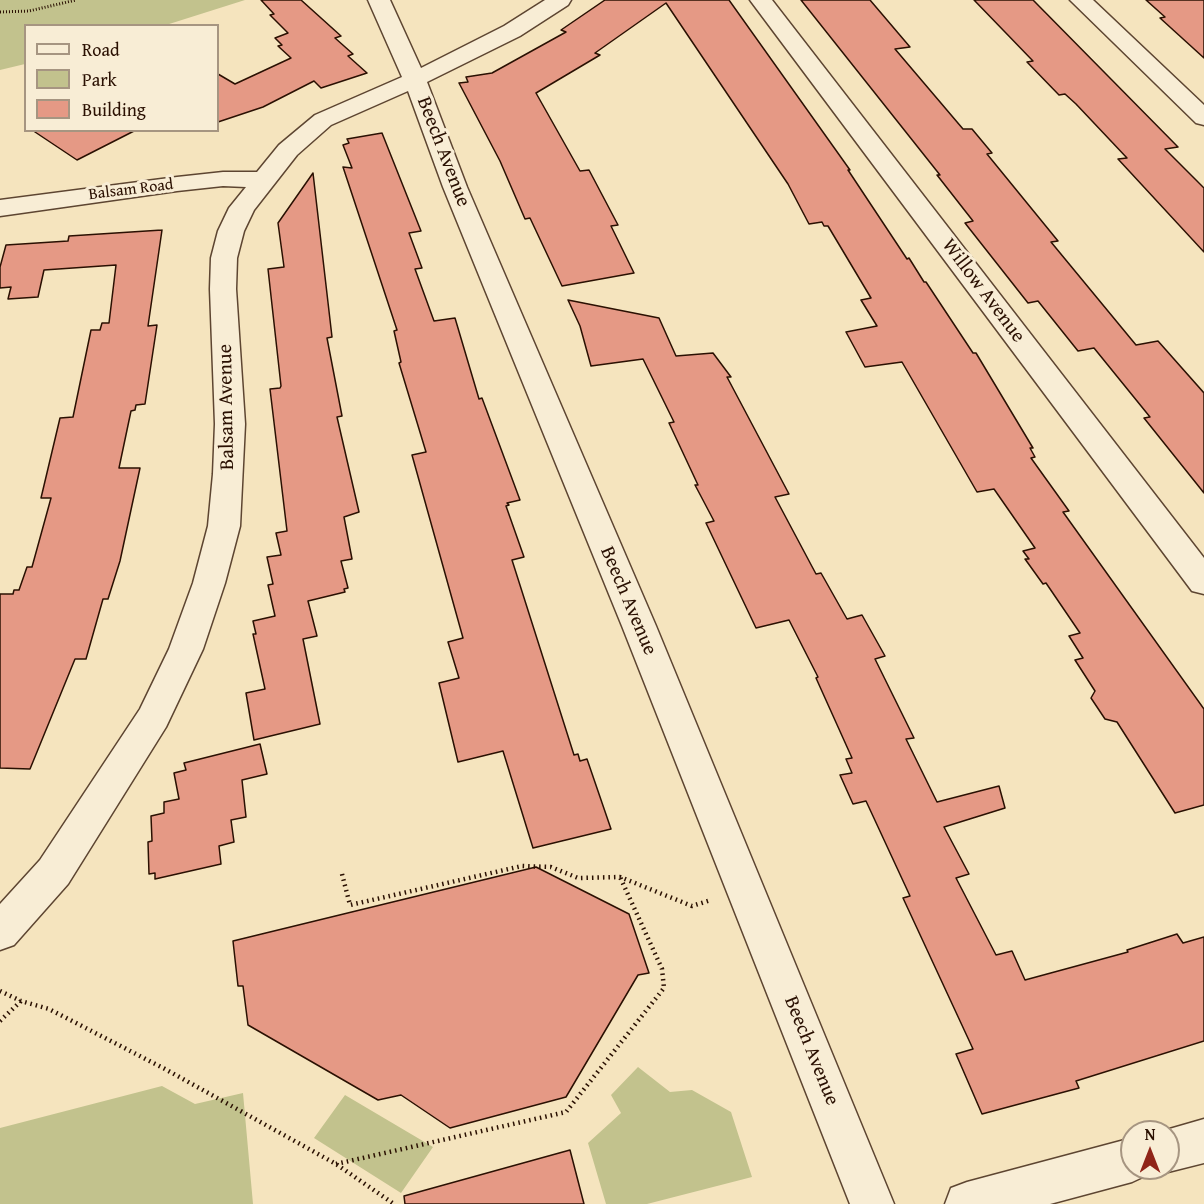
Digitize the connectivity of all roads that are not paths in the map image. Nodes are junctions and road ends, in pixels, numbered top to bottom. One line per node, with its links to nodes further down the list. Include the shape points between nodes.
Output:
1 (380, 0): 5 (street, Beech Avenue)
2 (560, 0): 5 (street, Balsam Avenue, via 512,31)
3 (761, 0): 9 (street, Willow Avenue)
4 (1081, 0): 6 (street)
5 (415, 80): 7 (street, Balsam Avenue, via 323,120 288,150); 14 (street, Beech Avenue, via 455,187 639,626)
6 (1204, 118)
7 (264, 180): 8 (street, Balsam Road, via 223,179); 10 (street, Balsam Avenue, via 242,208 224,258 230,424 224,526 186,649 154,717 54,872)
8 (0, 208)
9 (1204, 582)
10 (0, 932)
11 (1204, 1141): 12 (street)
12 (1180, 1147)
13 (1120, 1163): 15 (street)
14 (872, 1204)
15 (967, 1204)

